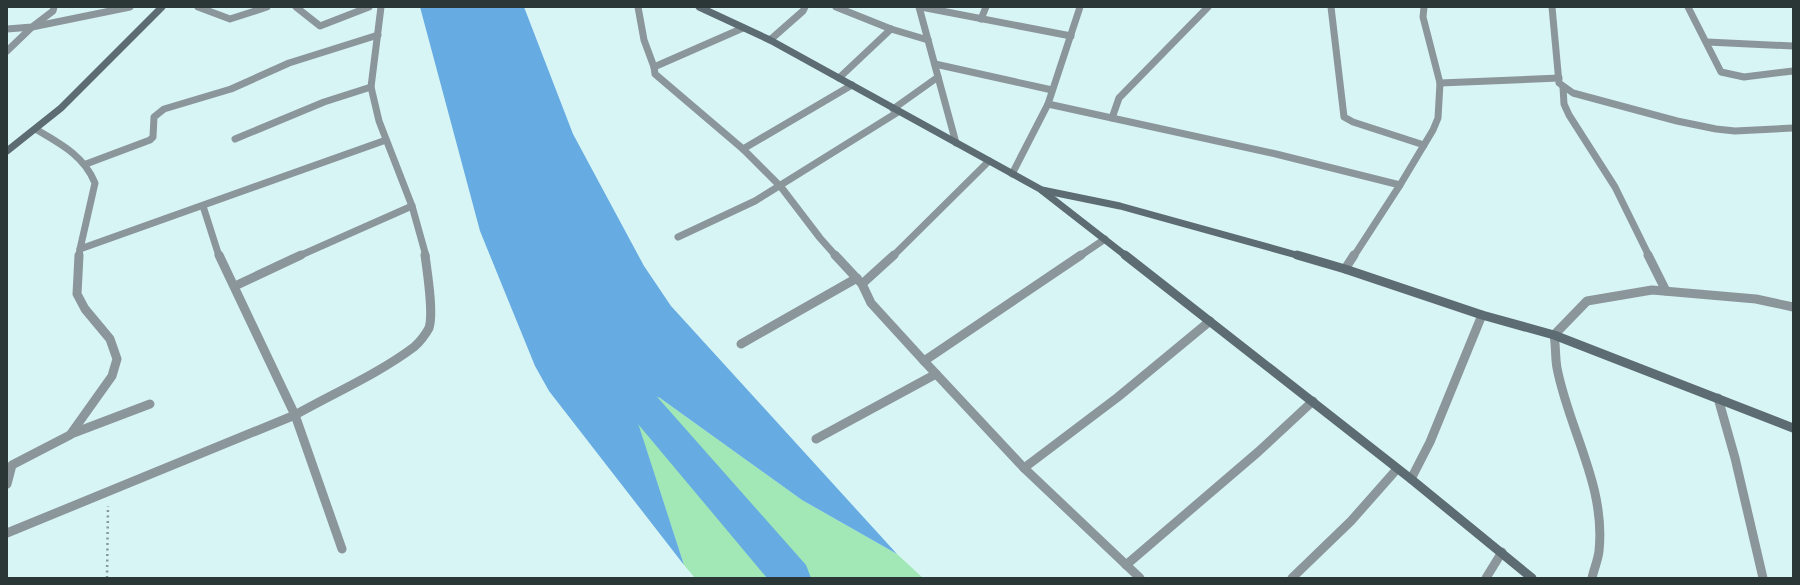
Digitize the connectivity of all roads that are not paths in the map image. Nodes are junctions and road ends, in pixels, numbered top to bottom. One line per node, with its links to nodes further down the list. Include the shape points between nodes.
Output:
1 (54, 7): 22 (street)
2 (130, 7): 22 (street)
3 (162, 7): 48 (street, via 121,46 81,90)
4 (198, 7): 5 (street, via 230,19)
5 (267, 7)
6 (296, 7): 7 (street, via 320,26)
7 (369, 7)
8 (381, 7): 26 (street)
9 (638, 7): 34 (street, via 644,40)
10 (699, 7): 23 (street)
11 (805, 7): 28 (street)
12 (836, 7): 25 (street)
13 (920, 7): 21 (street); 29 (street)
14 (986, 7): 21 (street)
15 (1080, 7): 27 (street)
16 (1208, 7): 46 (street, via 1119,98)
17 (1331, 7): 52 (street, via 1344,117)
18 (1424, 7): 39 (street, via 1423,17)
19 (1552, 7): 38 (street)
20 (1688, 7): 30 (street)
21 (981, 18): 27 (street)
22 (32, 27): 24 (street); 32 (street)
23 (743, 28): 28 (street); 34 (street)
24 (7, 29)
25 (891, 29): 29 (street); 37 (street)
26 (378, 35): 41 (street); 56 (street, via 290,63 231,89 164,109 152,119 153,136 150,140)
27 (1071, 36): 43 (street)
28 (770, 40): 37 (street)
29 (928, 40): 33 (street)
30 (1707, 42): 31 (street); 35 (street, via 1721,72 1744,77)
31 (1793, 46)
32 (7, 51)
33 (934, 64): 36 (street); 43 (street)
34 (654, 67): 53 (street, via 654,74)
35 (1793, 71)
36 (938, 77): 45 (street); 51 (street)
37 (839, 78): 40 (street)
38 (1559, 78): 39 (street); 42 (street, via 1559,83)
39 (1440, 83): 52 (street, via 1438,118)
40 (852, 85): 45 (street); 53 (street)
41 (371, 87): 49 (street, via 324,102); 50 (street)
42 (1563, 87): 47 (street, via 1573,93 1641,112 1716,129 1735,131); 69 (street, via 1564,104 1569,115 1615,187)
43 (1052, 90): 44 (street)
44 (1048, 104): 46 (street); 57 (street)
45 (895, 110): 51 (street); 59 (street)
46 (1112, 118): 58 (street, via 1276,154)
47 (1793, 128)
48 (37, 130): 54 (street); 56 (street, via 66,145)
49 (235, 139)
50 (386, 140): 61 (street); 62 (street)
51 (956, 143): 55 (street)
52 (1424, 145): 58 (street)
53 (743, 149): 59 (street)
54 (7, 151)
55 (988, 161): 57 (street); 67 (street, via 901,249)
56 (86, 164): 65 (street, via 96,182)
57 (1012, 174): 60 (street)
58 (1400, 185): 66 (street)
59 (781, 187): 63 (street); 67 (street, via 820,238)
60 (1040, 189): 64 (street); 66 (street, via 1120,206)
61 (202, 206): 65 (street); 68 (street, via 220,258)
62 (412, 206): 68 (street); 80 (street, via 425,251 430,296 429,327 415,346)
63 (678, 237)
64 (1105, 239): 72 (street); 75 (street)
65 (80, 249): 82 (street, via 77,294 85,310 110,339 117,359 112,376)
66 (1346, 269): 71 (street)
67 (860, 281): 74 (street); 75 (street, via 871,303)
68 (236, 286): 80 (street)
69 (1666, 291): 70 (street, via 1756,299); 73 (street, via 1652,290 1587,301)
70 (1793, 306)
71 (1482, 314): 73 (street); 87 (street, via 1430,442)
72 (1210, 321): 78 (street); 85 (street, via 1118,397)
73 (1554, 336): 77 (street); 97 (street, via 1557,367 1593,484 1598,514 1601,538 1598,564)
74 (741, 344)
75 (924, 362): 76 (street)
76 (936, 374): 83 (street); 85 (street)
77 (1718, 398): 81 (street); 98 (street)
78 (1313, 401): 86 (street); 92 (street, via 1258,452)
79 (150, 404): 82 (street)
80 (295, 415): 89 (street); 90 (street)
81 (1793, 428)
82 (70, 435): 84 (street)
83 (816, 439)
84 (10, 465): 88 (street)
85 (1024, 468): 92 (street)
86 (1397, 469): 87 (street); 94 (street, via 1351,521)
87 (1411, 479): 91 (street)
88 (7, 484)
89 (7, 533)
90 (342, 549)
91 (1502, 552): 95 (street); 96 (street)
92 (1126, 565): 93 (street)
93 (1140, 578)
94 (1292, 578)
95 (1486, 578)
96 (1532, 578)
97 (1592, 578)
98 (1763, 578)

